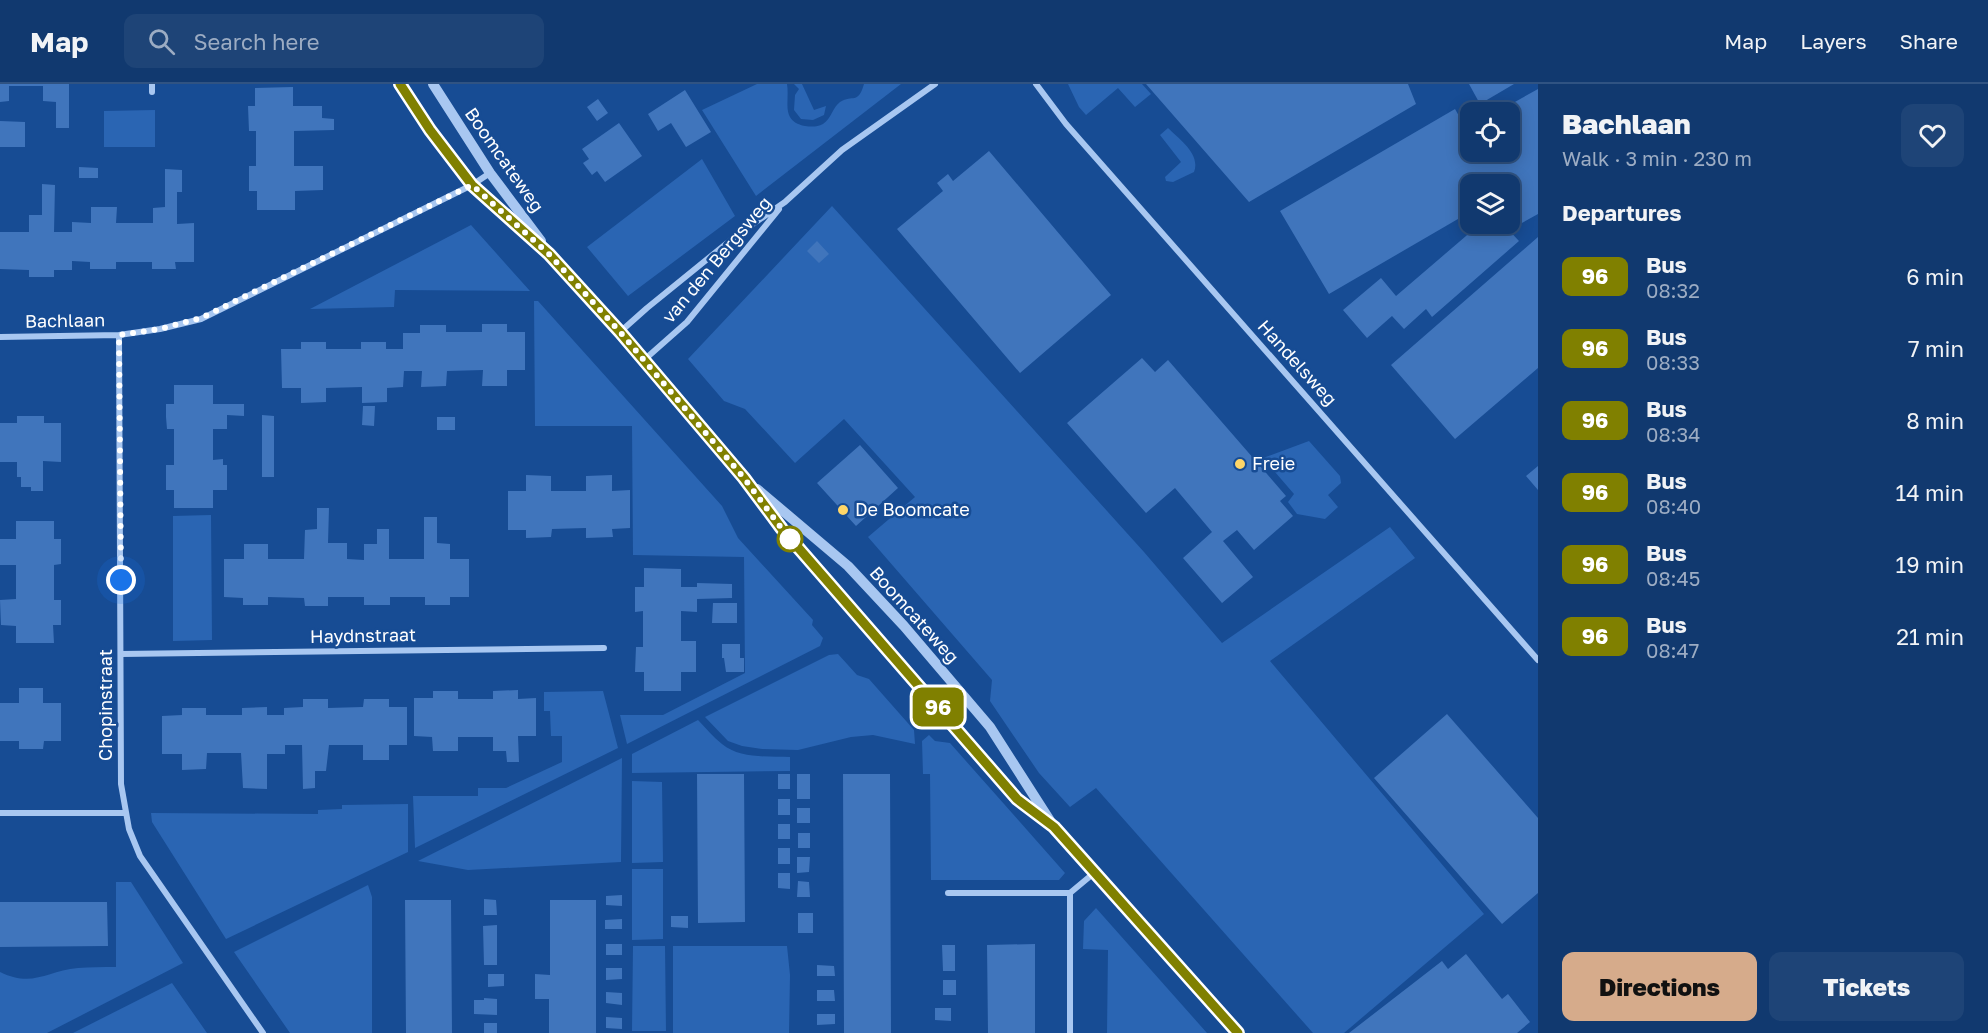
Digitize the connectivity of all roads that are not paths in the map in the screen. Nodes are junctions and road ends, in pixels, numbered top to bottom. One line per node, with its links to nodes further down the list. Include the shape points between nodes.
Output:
1 (152, 84): 6 (street)
2 (400, 84): 8 (street, Boomcateweg)
3 (433, 84): 7 (street, Boomcateweg)
4 (934, 84): 9 (street, van den Bergsweg, via 842,150)
5 (1036, 84): 18 (street, Handelsweg, via 1066,124)
6 (152, 92)
7 (490, 173): 8 (street, Bachlaan); 10 (street, Boomcateweg)
8 (472, 185): 10 (street, Boomcateweg); 12 (street, Bachlaan, via 201,318)
9 (785, 202): 11 (street, van den Bergsweg, via 737,235); 14 (street, van den Bergsweg, via 687,322)
10 (549, 254): 11 (street, Boomcateweg)
11 (620, 332): 14 (street, Boomcateweg)
12 (119, 335): 13 (street, Bachlaan); 17 (street, Chopinstraat)
13 (0, 337)
14 (644, 360): 15 (street, Boomcateweg)
15 (744, 478): 21 (street, Boomcateweg, via 782,529 1017,799); 21 (street, Boomcateweg, via 848,566 904,626 990,727)
16 (604, 648): 17 (street, Haydnstraat)
17 (121, 654): 20 (street, Chopinstraat, via 121,784)
18 (1538, 660)
19 (0, 813): 20 (street)
20 (125, 813): 25 (street, Chopinstraat, via 146,866)
21 (1054, 827): 22 (street, Boomcateweg)
22 (1094, 873): 24 (street); 27 (street, Boomcateweg)
23 (948, 893): 24 (street)
24 (1070, 893): 26 (street)
25 (263, 1033)
26 (1070, 1033)
27 (1238, 1033)

